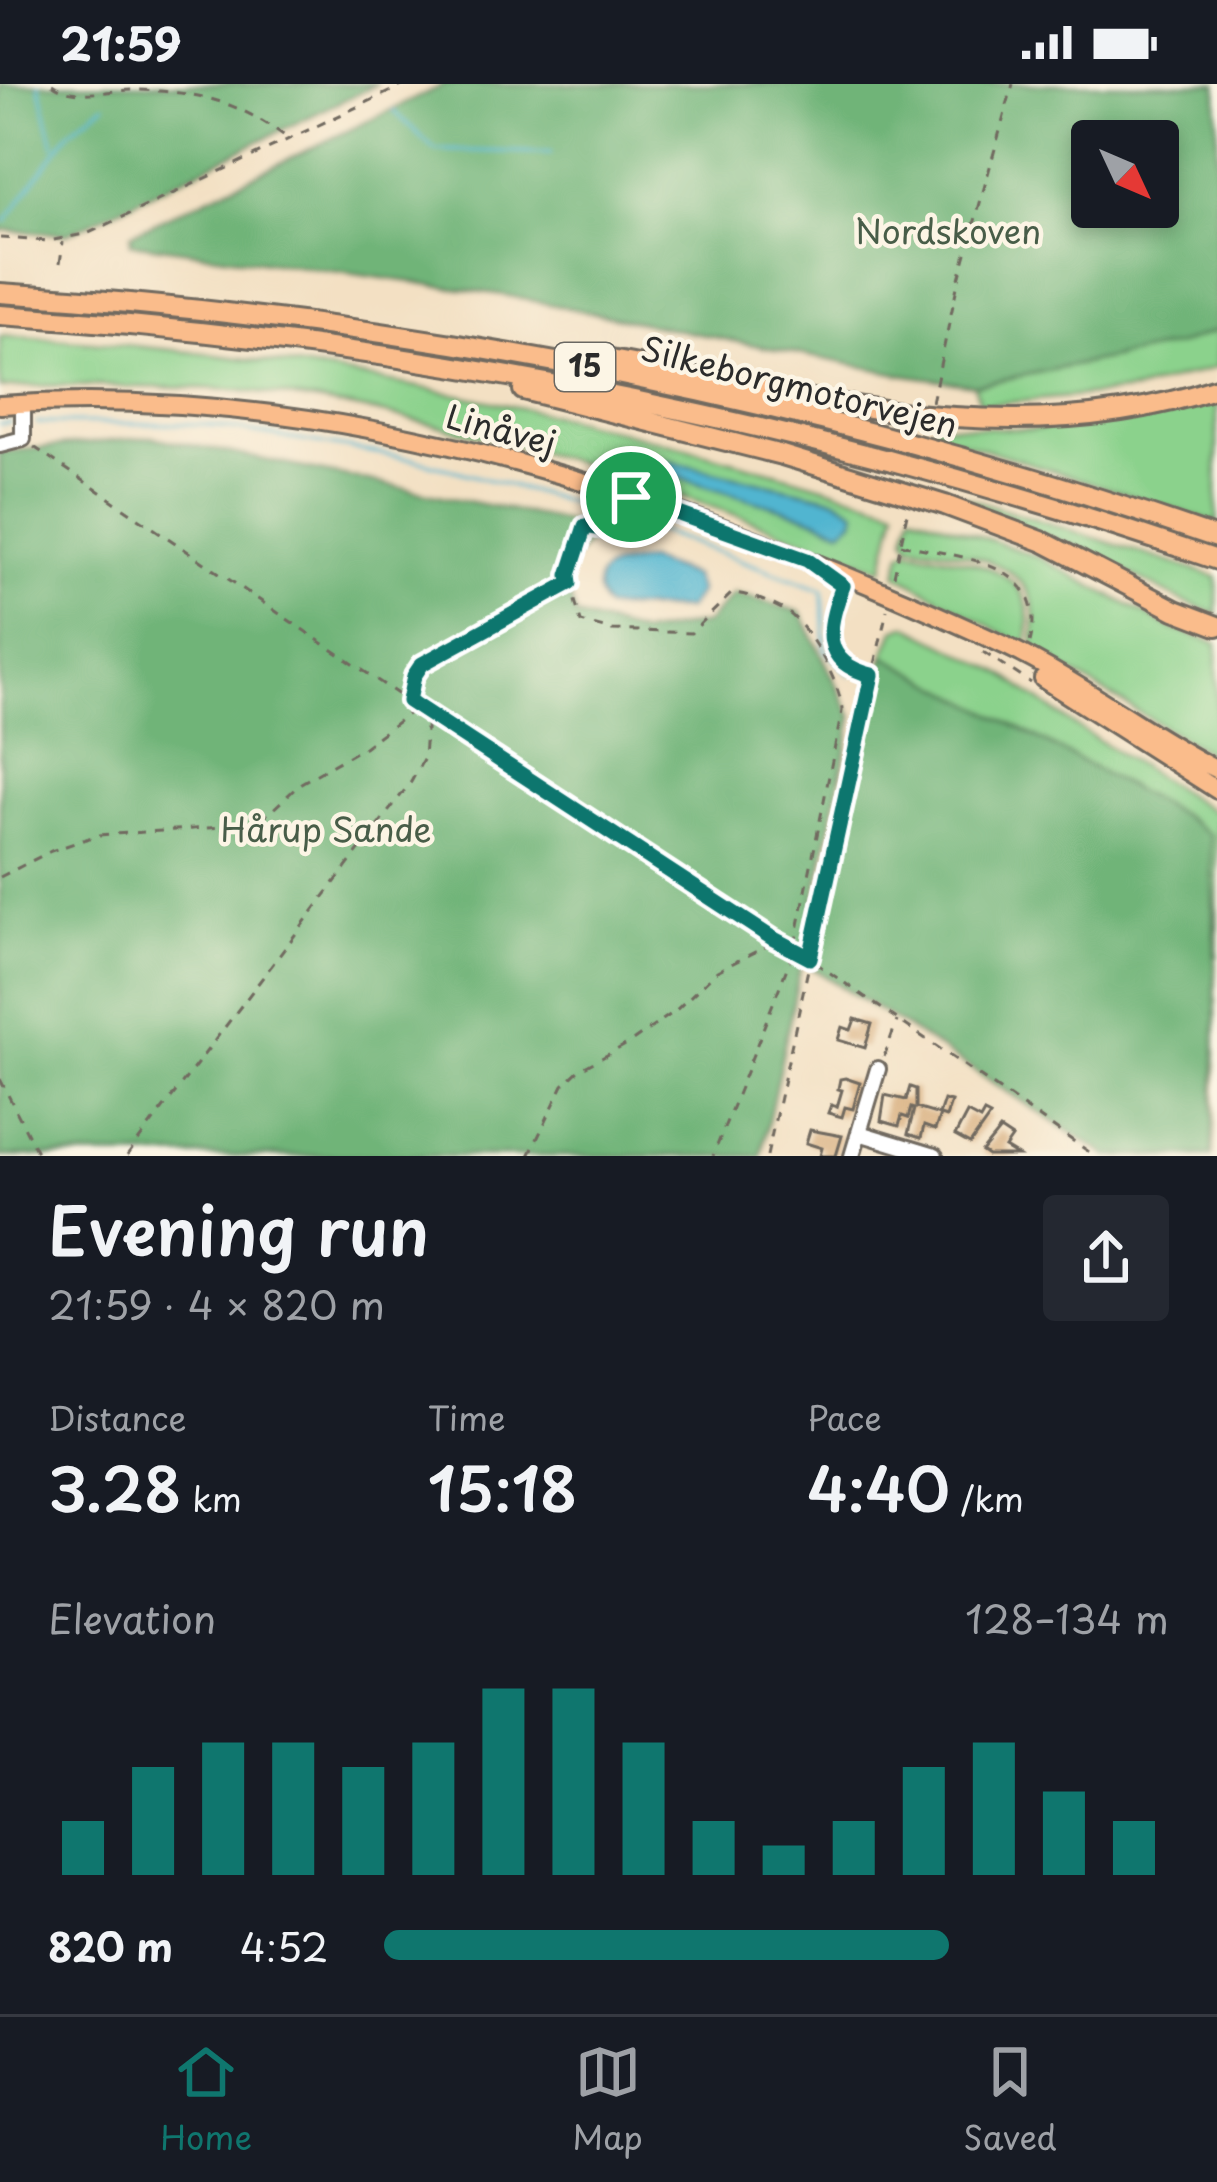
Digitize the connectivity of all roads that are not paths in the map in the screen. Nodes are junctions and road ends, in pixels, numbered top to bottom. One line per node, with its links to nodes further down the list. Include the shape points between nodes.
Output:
1 (0, 293): 3 (highway, Silkeborgmotorvejen / 15)
2 (0, 315): 4 (highway, Silkeborgmotorvejen / 15)
3 (316, 323): 5 (highway, via 570,352 939,419 1050,421); 11 (highway, Silkeborgmotorvejen / 15, via 739,400 977,462)
4 (355, 351): 12 (highway, Silkeborgmotorvejen / 15, via 733,421 950,476); 13 (highway, via 729,441 924,499 1044,542)
5 (1217, 388)
6 (23, 403): 7 (main road, Linåvej); 8 (street, via 23,440); 9 (main road, Linåvej, via 161,404 339,424)
7 (0, 405)
8 (0, 445)
9 (615, 491): 10 (street, via 603,529); 14 (main road, Linåvej, via 807,560)
10 (585, 526)
11 (1217, 538)
12 (1217, 560)
13 (1217, 626)
14 (965, 635): 15 (main road, Linåvej, via 1052,671); 16 (main road, Linåvej)
15 (1217, 770)
16 (1217, 785)
17 (878, 1069): 18 (street)
18 (859, 1133): 19 (street); 20 (street)
19 (852, 1156)
20 (934, 1156)

